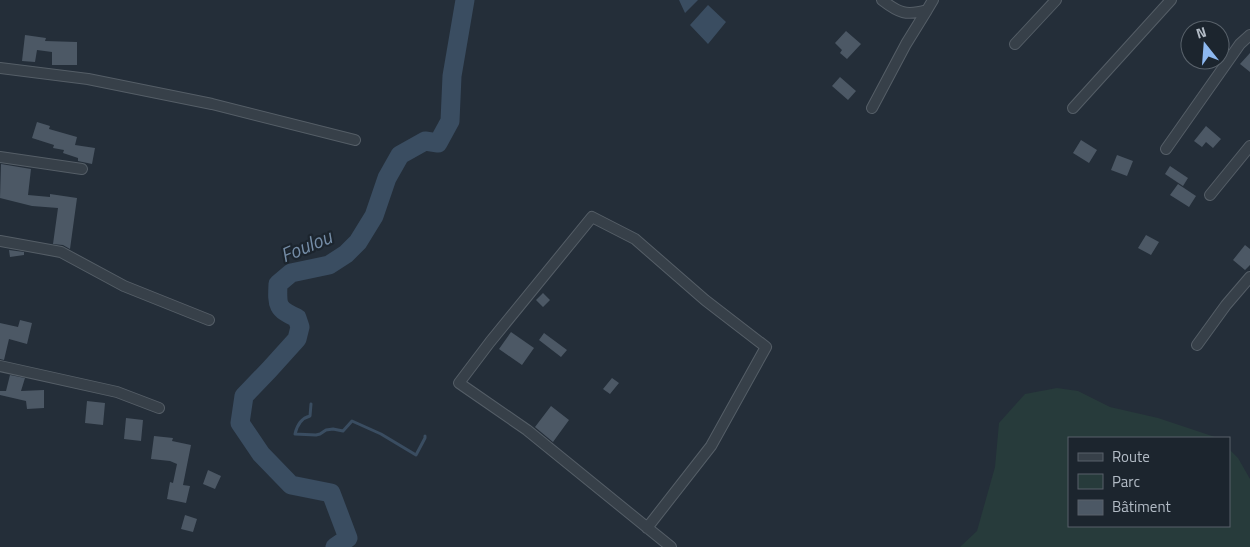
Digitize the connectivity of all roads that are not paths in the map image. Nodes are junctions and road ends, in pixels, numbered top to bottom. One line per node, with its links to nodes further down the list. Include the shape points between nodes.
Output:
1 (882, 0): 5 (street, via 898,11 914,14)
2 (933, 0): 5 (street)
3 (1056, 0): 7 (street)
4 (1171, 0): 10 (street)
5 (927, 10): 9 (street)
6 (1250, 35): 13 (street, via 1240,44)
7 (1015, 44)
8 (0, 68): 11 (street, via 88,79 212,104)
9 (872, 108)
10 (1073, 108)
11 (355, 140)
12 (1250, 146): 16 (street)
13 (1166, 149)
14 (0, 157): 15 (street)
15 (82, 169)
16 (1210, 194)
17 (0, 241): 19 (street, via 61,252 124,286)
18 (1250, 277): 20 (street)
19 (209, 320)
20 (1196, 345)
21 (0, 366): 22 (street, via 117,392)
22 (159, 408)
23 (647, 528): 23 (street, via 527,430 459,383 592,217 635,239 705,300 766,347 711,446); 24 (street)
24 (671, 547)

